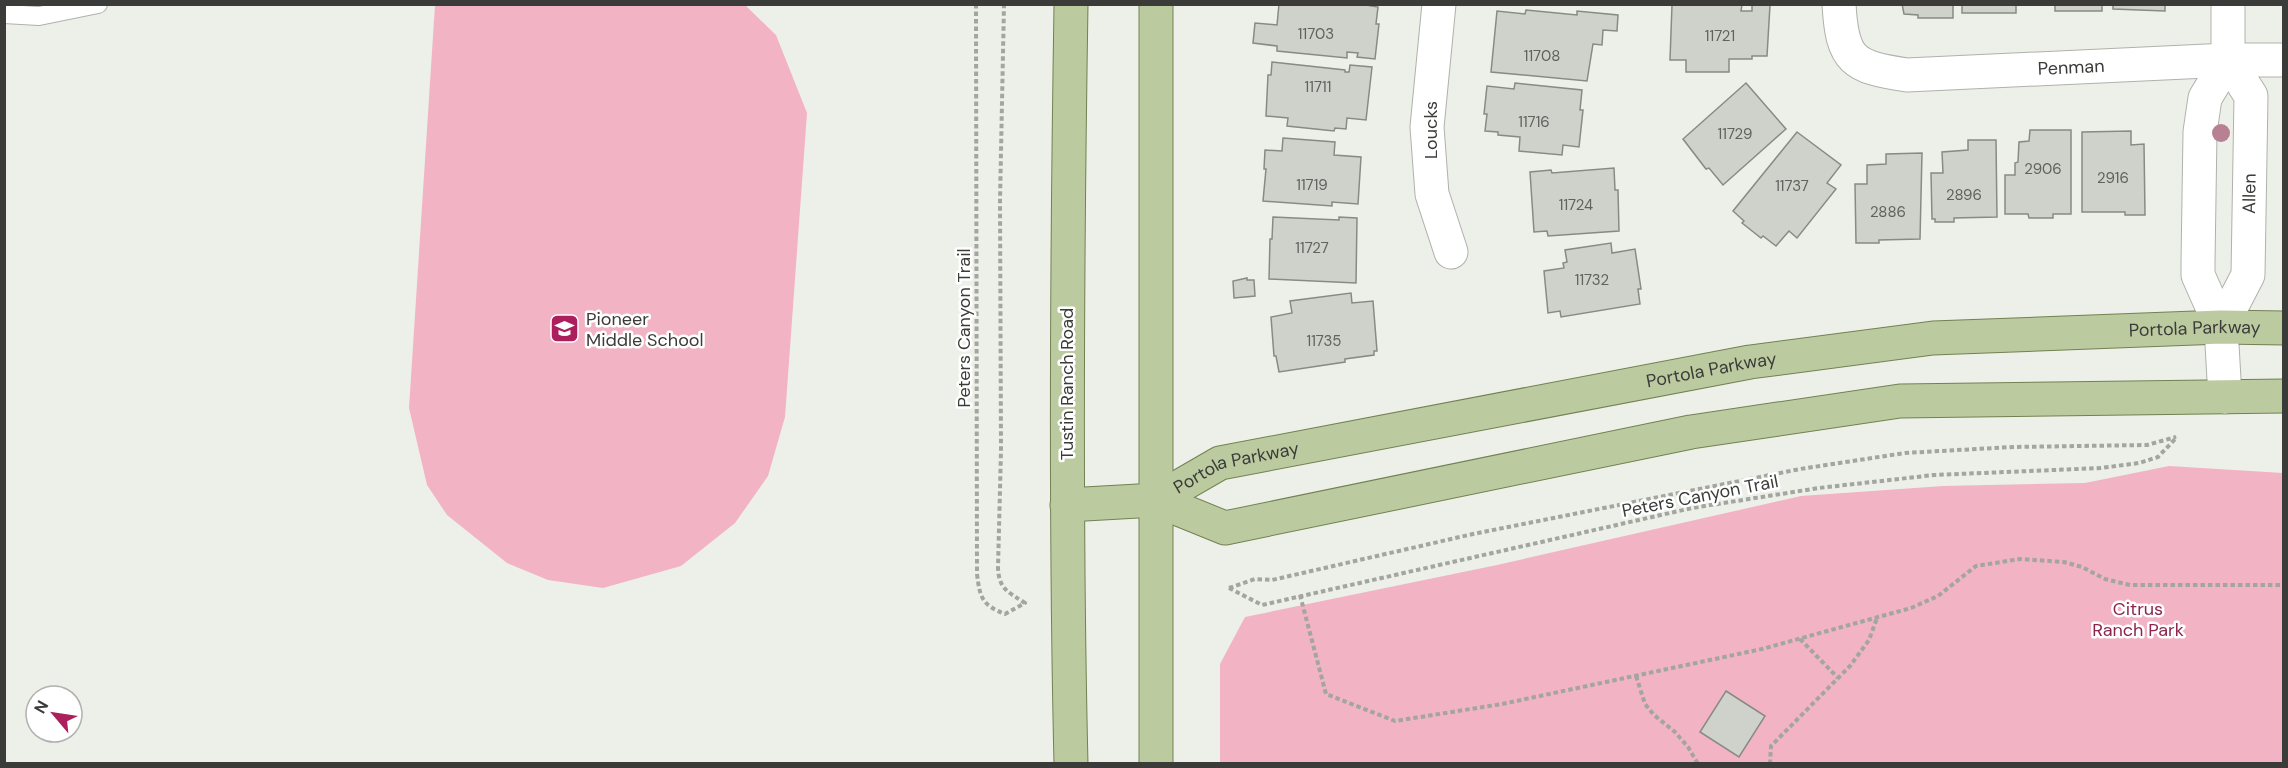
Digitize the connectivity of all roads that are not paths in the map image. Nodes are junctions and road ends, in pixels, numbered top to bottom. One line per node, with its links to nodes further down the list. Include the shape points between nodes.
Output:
1 (98, 4): 7 (lane, via 39,16)
2 (1071, 4): 16 (main road, Tustin Ranch Road)
3 (1156, 4): 15 (main road)
4 (1439, 4): 10 (street, Loucks, via 1427,127 1432,194)
5 (1839, 4): 8 (street, Penman, via 1842,40 1858,64 1907,75)
6 (2228, 4): 8 (street)
7 (4, 14)
8 (2228, 60): 9 (street, Penman); 11 (street, Allen, via 2205,98 2200,132 2198,275); 11 (street, Allen, via 2251,96 2247,275)
9 (2283, 60)
10 (1451, 252)
11 (2221, 327): 12 (main road, Portola Parkway); 14 (street, Allen); 15 (main road, Portola Parkway, via 1933,338 1750,362 1220,463)
12 (2283, 328)
13 (2283, 396): 14 (main road, Portola Parkway)
14 (2224, 397): 15 (main road, Portola Parkway, via 1900,401 1691,432 1225,528)
15 (1156, 501): 16 (main road, Portola Parkway); 18 (main road)
16 (1067, 505): 17 (main road, Tustin Ranch Road)
17 (1071, 764)
18 (1156, 764)

